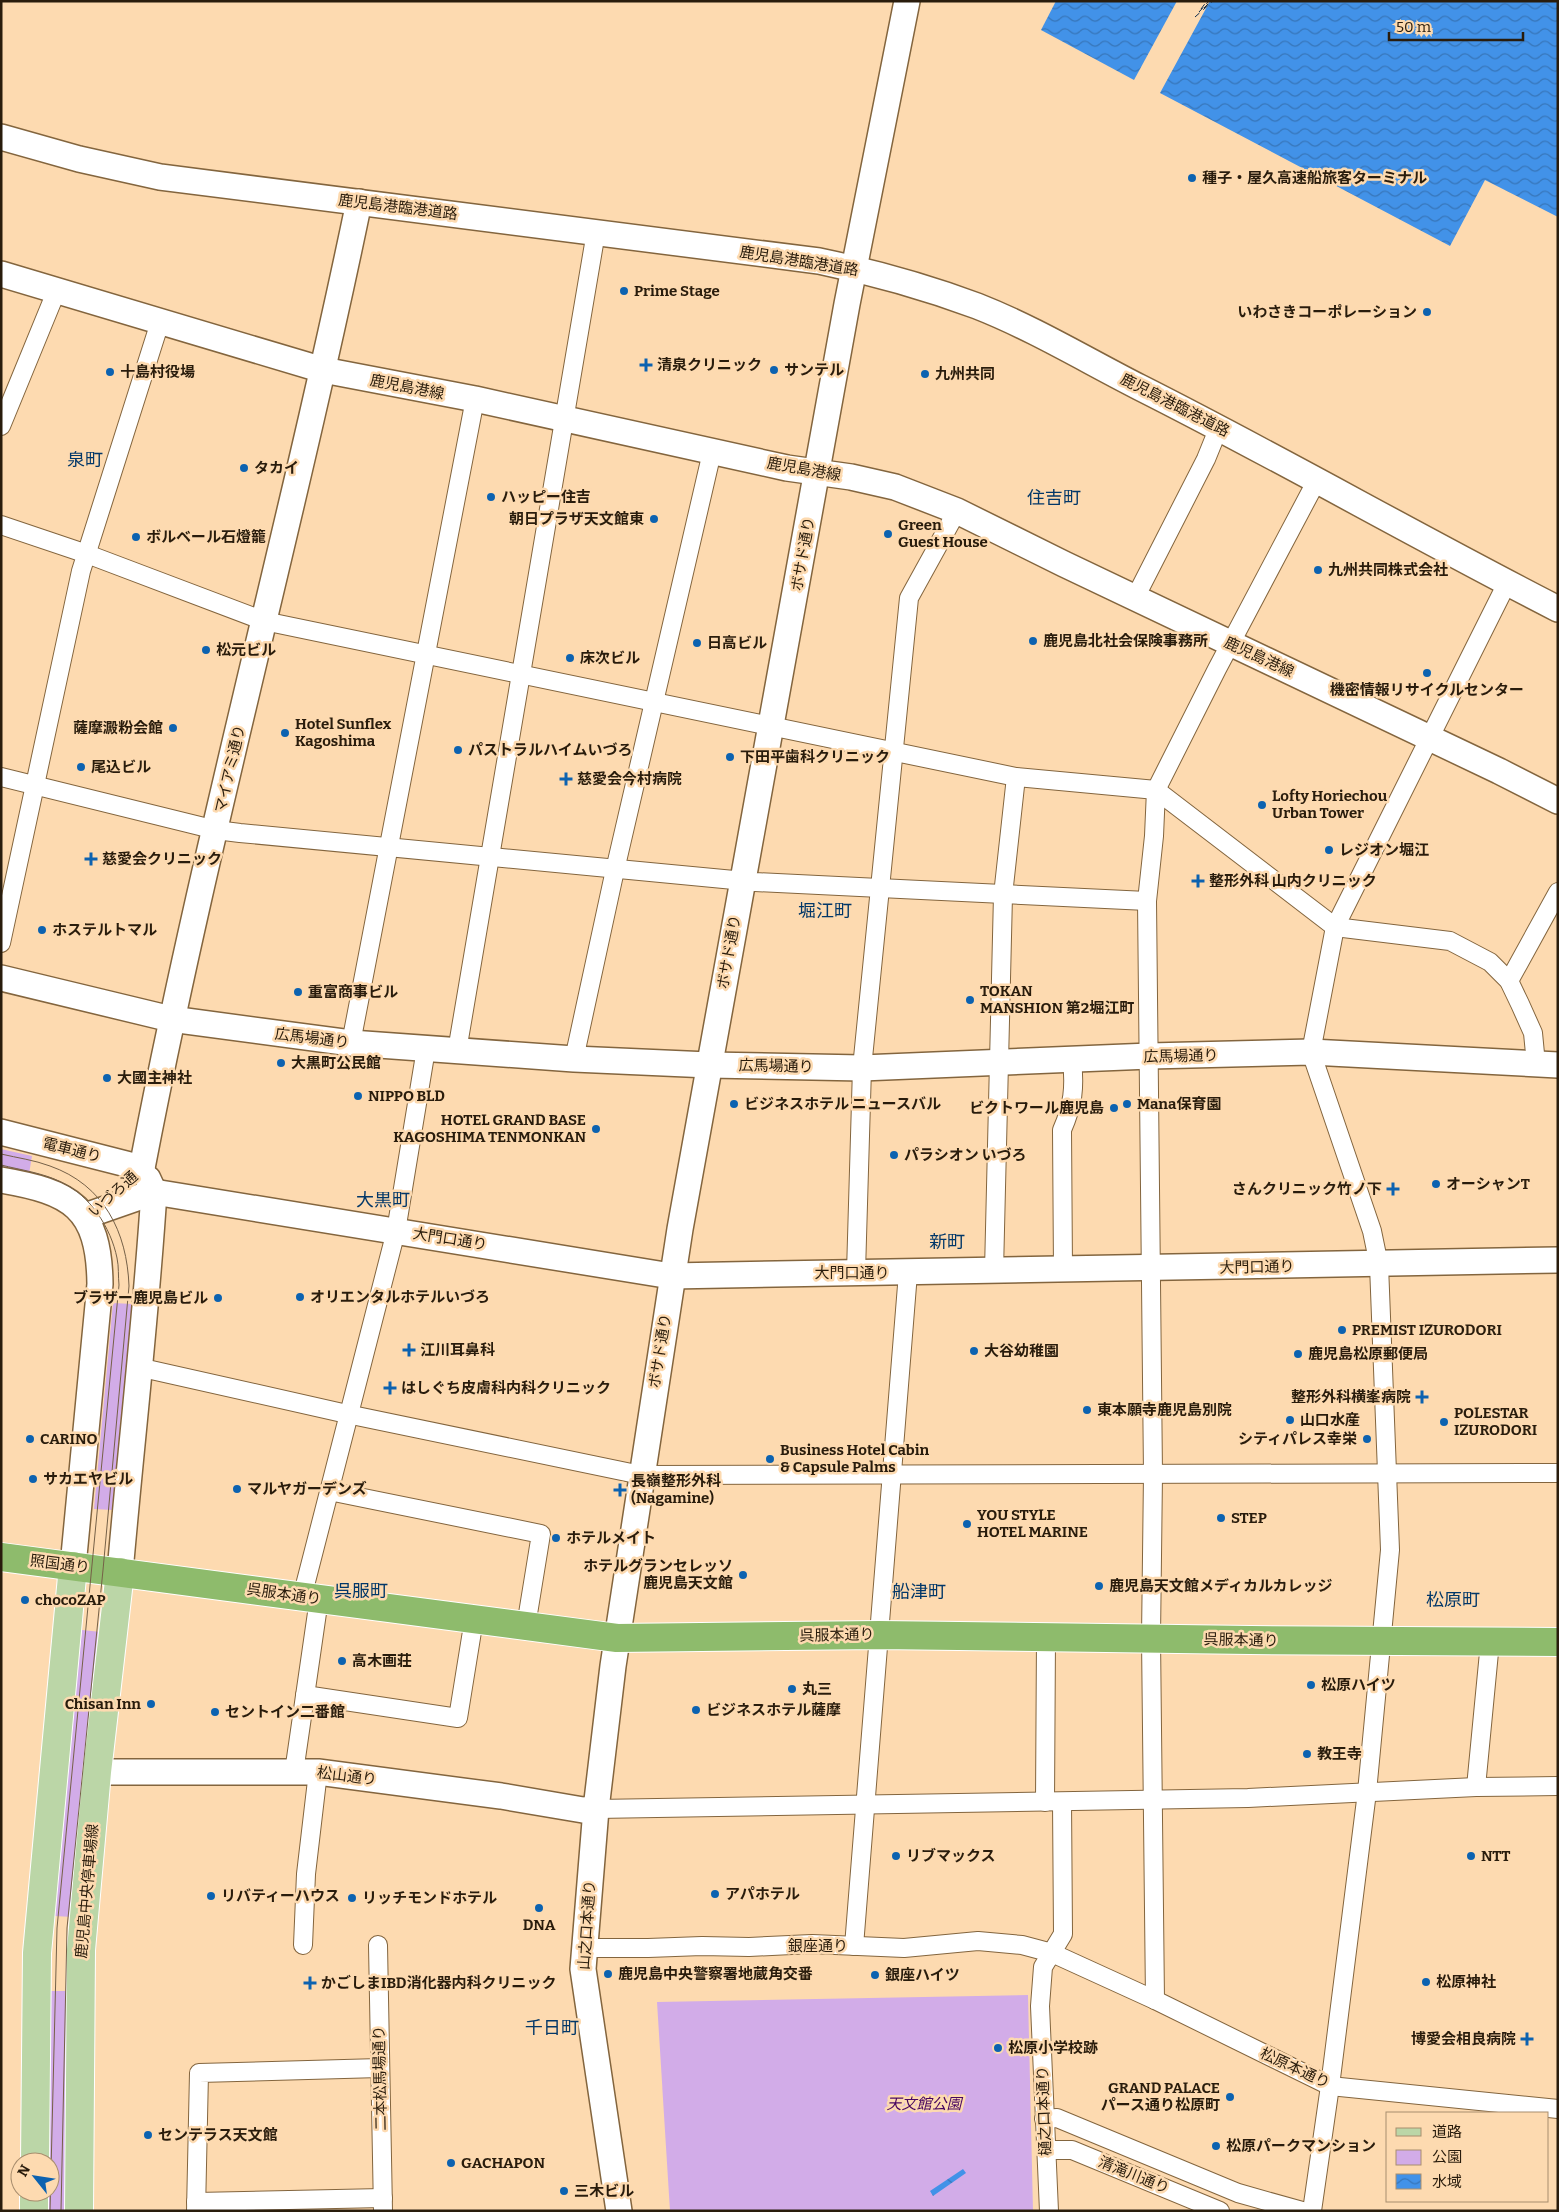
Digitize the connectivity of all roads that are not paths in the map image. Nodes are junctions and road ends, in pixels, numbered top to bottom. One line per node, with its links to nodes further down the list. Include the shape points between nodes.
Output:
1 (907, 1): 5 (street, ボサド通り)
2 (1, 137): 3 (street, 鹿児島港臨港道路, via 160,177)
3 (359, 202): 4 (street, 鹿児島港臨港道路); 9 (street, マイアミ通り)
4 (596, 232): 5 (street, 鹿児島港臨港道路); 11 (street)
5 (855, 268): 13 (street, 鹿児島港臨港道路, via 978,307 1020,325); 15 (street, ボサド通り)
6 (1, 274): 7 (street, 鹿児島港線)
7 (56, 292): 8 (street, 鹿児島港線); 12 (street)
8 (160, 322): 9 (street, 鹿児島港線); 19 (street)
9 (323, 370): 10 (street, 鹿児島港線); 23 (street, マイアミ通り)
10 (475, 399): 11 (street, 鹿児島港線); 25 (street)
11 (565, 419): 14 (street, 鹿児島港線); 26 (street)
12 (1, 426)
13 (1219, 427): 16 (street, 鹿児島港臨港道路); 21 (street)
14 (712, 452): 15 (street, 鹿児島港線); 27 (street)
15 (818, 472): 17 (street, 鹿児島港線, via 895,487); 28 (street, ボサド通り)
16 (1317, 480): 20 (street, 鹿児島港臨港道路); 24 (street)
17 (957, 511): 21 (street, 鹿児島港線); 30 (street, via 910,598)
18 (1, 525): 19 (street)
19 (87, 554): 23 (street); 33 (street)
20 (1507, 583): 22 (street, 鹿児島港臨港道路); 29 (street)
21 (1135, 598): 24 (street, 鹿児島港線)
22 (1558, 609)
23 (264, 621): 25 (street); 36 (street, マイアミ通り)
24 (1230, 643): 29 (street, 鹿児島港線); 34 (street)
25 (426, 654): 26 (street); 37 (street)
26 (521, 674): 27 (street); 38 (street)
27 (653, 702): 28 (street); 39 (street)
28 (771, 727): 30 (street); 40 (street, ボサド通り)
29 (1429, 738): 35 (street, 鹿児島港線); 45 (street)
30 (894, 751): 32 (street); 41 (street)
31 (1, 777): 33 (street)
32 (1016, 777): 34 (street); 43 (street)
33 (35, 786): 36 (street); 46 (street)
34 (1156, 790): 44 (street); 45 (street)
35 (1558, 801)
36 (216, 830): 37 (street); 49 (street, マイアミ通り)
37 (388, 848): 38 (street); 50 (street)
38 (490, 857): 39 (street); 52 (street)
39 (615, 870): 40 (street); 55 (street)
40 (742, 881): 41 (street); 58 (street, ボサド通り)
41 (879, 889): 43 (street); 60 (street)
42 (1558, 892): 48 (street)
43 (1003, 895): 44 (street); 57 (street)
44 (1148, 901): 54 (street)
45 (1335, 927): 48 (street, via 1450,941 1490,962); 53 (street)
46 (1, 943)
47 (1, 978): 49 (street, 広馬場通り)
48 (1509, 981): 59 (street)
49 (171, 1019): 50 (street, 広馬場通り); 62 (street, マイアミ通り)
50 (351, 1043): 51 (street, 広馬場通り)
51 (426, 1049): 52 (street, 広馬場通り); 66 (street)
52 (457, 1051): 55 (street, 広馬場通り)
53 (1311, 1052): 54 (street, 広馬場通り); 59 (street, 広馬場通り); 68 (street, via 1372,1231)
54 (1150, 1056): 56 (street, 広馬場通り); 69 (street)
55 (574, 1059): 58 (street, 広馬場通り)
56 (1072, 1060): 57 (street, 広馬場通り); 70 (street, via 1072,1109 1062,1130)
57 (999, 1064): 60 (street, 広馬場通り); 71 (street)
58 (709, 1065): 60 (street, 広馬場通り); 74 (street, ボサド通り)
59 (1547, 1065)
60 (862, 1068): 72 (street)
61 (1, 1132): 62 (street, 電車通り)
62 (142, 1168): 64 (street, いづろ通); 65 (street, いづろ通)
63 (1, 1180): 65 (street, via 47,1190 76,1206)
64 (154, 1192): 65 (street); 66 (street, 大門口通り); 75 (street, いづろ通, via 148,1287)
65 (85, 1216): 84 (street, いづろ通, via 98,1251 100,1284)
66 (396, 1230): 74 (street, 大門口通り); 76 (street)
67 (1558, 1260): 68 (street, 大門口通り)
68 (1379, 1264): 69 (street, 大門口通り); 79 (street)
69 (1150, 1268): 70 (street, 大門口通り); 78 (street)
70 (1063, 1270): 71 (street, 大門口通り)
71 (994, 1271): 73 (street, 大門口通り)
72 (856, 1272): 73 (street, 大門口通り); 74 (street, 大門口通り)
73 (908, 1273): 81 (street)
74 (671, 1276): 80 (street, ボサド通り)
75 (138, 1367): 76 (street); 85 (street, いづろ通)
76 (347, 1414): 80 (street); 82 (street)
77 (1558, 1473): 79 (street)
78 (1153, 1474): 79 (street); 81 (street); 92 (street)
79 (1388, 1474): 93 (street, via 1390,1550)
80 (641, 1475): 81 (street); 90 (street, ボサド通り)
81 (891, 1476): 89 (street)
82 (329, 1491): 86 (street); 88 (street, via 541,1534)
83 (1, 1556): 84 (highway, 照国通り)
84 (73, 1566): 85 (highway, 照国通り); 117 (main road, via 37,1953)
85 (120, 1572): 86 (highway, 呉服本通り); 97 (main road, 鹿児島中央停車場線)
86 (310, 1598): 87 (highway, 呉服本通り); 96 (street)
87 (474, 1619): 88 (highway, 呉服本通り); 96 (street, via 458,1718)
88 (526, 1626): 90 (highway, 呉服本通り)
89 (879, 1635): 90 (highway, 呉服本通り); 91 (highway, 呉服本通り); 104 (street)
90 (618, 1638): 105 (street, 山之口本通り)
91 (1046, 1638): 92 (highway, 呉服本通り); 103 (street, 樋之口本通り)
92 (1151, 1638): 93 (highway, 呉服本通り); 102 (street)
93 (1381, 1640): 94 (highway, 呉服本通り); 101 (street)
94 (1490, 1642): 95 (highway, 呉服本通り); 100 (street)
95 (1558, 1642)
96 (306, 1695): 98 (street)
97 (97, 1772): 98 (street, 松山通り); 120 (main road, 鹿児島中央停車場線, via 82,1950)
98 (306, 1772): 105 (street, 松山通り); 106 (street)
99 (1558, 1786): 100 (street)
100 (1476, 1787): 101 (street)
101 (1367, 1792): 102 (street); 113 (street)
102 (1153, 1800): 103 (street); 111 (street)
103 (1053, 1802): 104 (street); 110 (street, 樋之口本通り, via 1063,1934)
104 (866, 1805): 105 (street); 108 (street)
105 (596, 1810): 109 (street, 山之口本通り)
106 (303, 1945)
107 (378, 1945): 112 (street, 二本松馬場通り)
108 (854, 1946): 109 (street, 銀座通り); 110 (street, 銀座通り, via 904,1948 955,1942 994,1942)
109 (583, 1948): 121 (street, 山之口本通り, via 583,1978)
110 (1052, 1953): 111 (street, 松原本通り); 115 (street, 樋之口本通り, via 1043,1967 1040,2006)
111 (1155, 2000): 113 (street, 松原本通り)
112 (380, 2068): 118 (street, 二本松馬場通り); 119 (street, via 199,2073)
113 (1330, 2086): 114 (street, 松原本通り); 125 (street)
114 (1558, 2110)
115 (1044, 2119): 116 (street, 樋之口本通り); 124 (street, via 1057,2118 1238,2193)
116 (1046, 2150): 122 (street, 樋之口本通り); 123 (street, 清滝川通り, via 1072,2150)
117 (35, 2152)
118 (383, 2204): 119 (street)
119 (196, 2206)
120 (79, 2211)
121 (619, 2211)
122 (1049, 2211)
123 (1220, 2211)
124 (1302, 2211)
125 (1312, 2211)

